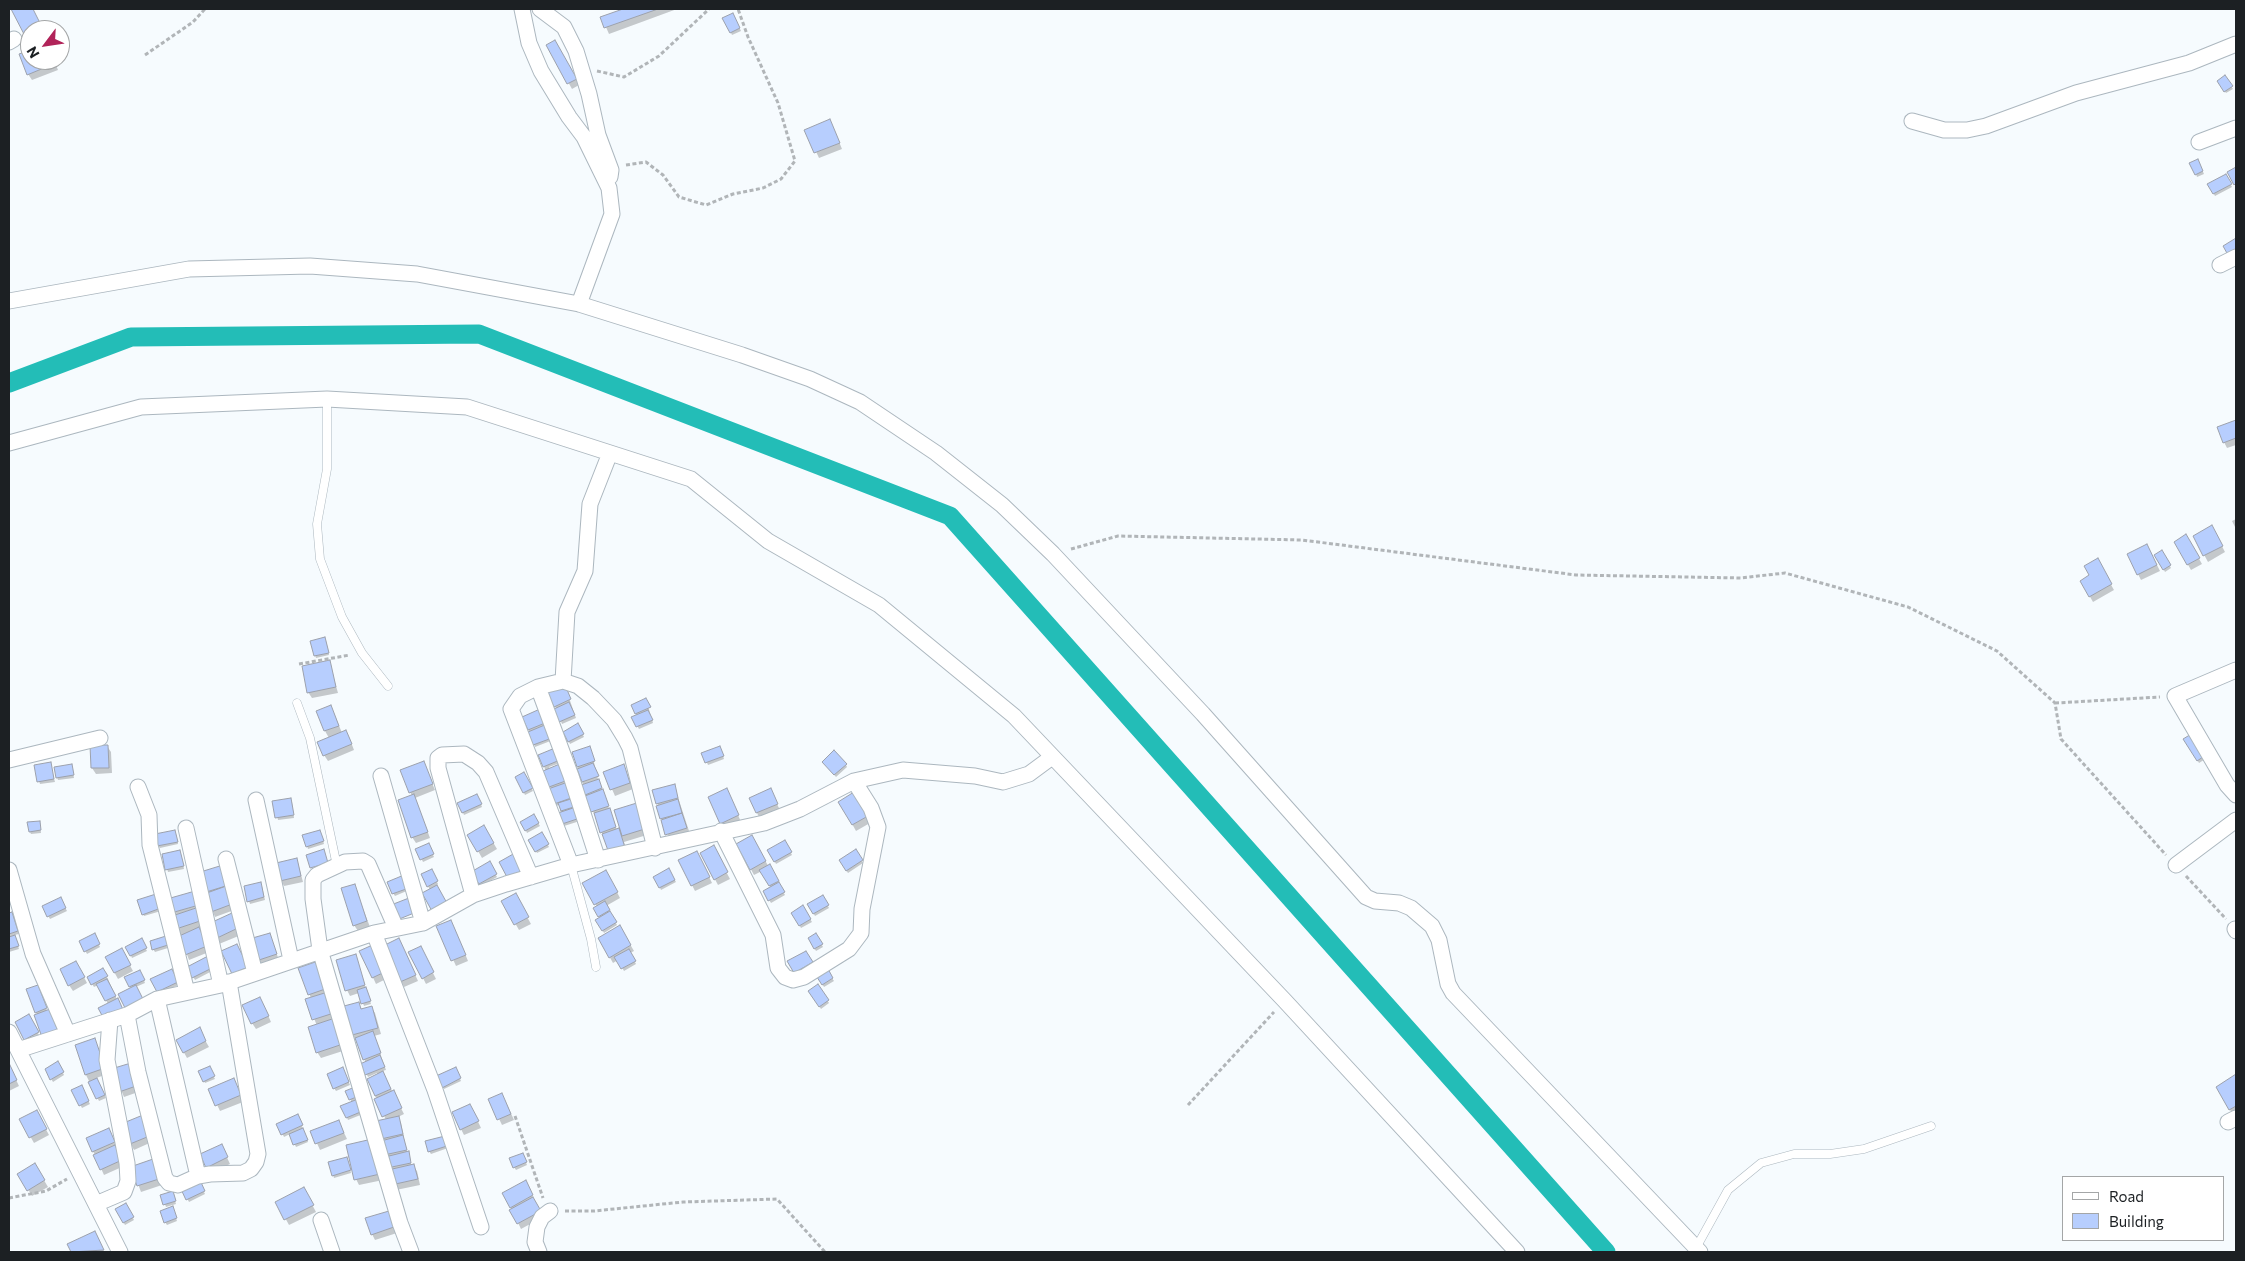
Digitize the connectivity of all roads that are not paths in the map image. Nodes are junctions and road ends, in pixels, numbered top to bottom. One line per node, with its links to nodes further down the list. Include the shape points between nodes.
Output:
1 (522, 9): 7 (street, via 529,43 542,71 584,137)
2 (540, 9): 7 (street, via 564,27 576,51 598,135 611,170)
3 (2236, 44): 4 (street, via 2189,63 2076,94 1986,126 1944,130)
4 (1912, 122)
5 (2236, 128): 6 (street)
6 (2198, 142)
7 (610, 188): 11 (street, via 612,214)
8 (2236, 257): 9 (street)
9 (2220, 265)
10 (9, 301): 11 (street, via 188,269 310,266 417,274)
11 (579, 304): 62 (street, via 750,358 810,379 860,402 936,453 1002,505 1053,554 1203,714 1366,897 1412,908 1432,926 1453,993)
12 (327, 399): 13 (street, via 141,407); 14 (street, via 468,407); 17 (lane, via 327,469 320,498 317,545 320,560 342,617 362,653)
13 (9, 443)
14 (610, 453): 16 (street, via 590,504 585,571 567,612); 21 (street, via 691,479 768,541 880,605 1014,716)
15 (2236, 670): 26 (street, via 2175,696)
16 (563, 682): 18 (street); 31 (street, via 578,686 593,698 614,720 625,738)
17 (388, 686)
18 (538, 687): 33 (street); 34 (street, via 514,703 511,715)
19 (297, 703): 36 (lane, via 310,738)
20 (100, 738): 22 (street)
21 (1052, 758): 24 (street, via 1029,774 1003,782 975,776 903,770); 67 (street)
22 (9, 760)
23 (381, 776): 41 (street)
24 (854, 782): 30 (street, via 785,816); 30 (street, via 871,808 878,827 862,909 861,934 849,949 804,977 794,980 785,977 778,968 773,935)
25 (138, 787): 49 (street, via 149,815 150,845)
26 (2236, 795)
27 (256, 800): 45 (street)
28 (2236, 820): 35 (street)
29 (186, 828): 48 (street)
30 (721, 831): 31 (street)
31 (655, 848): 33 (street)
32 (226, 859): 47 (street)
33 (598, 860): 34 (street)
34 (571, 865): 38 (street); 46 (lane)
35 (2176, 865)
36 (337, 866): 42 (street, via 358,861 368,864); 44 (street, via 313,880)
37 (9, 870): 40 (street)
38 (531, 877): 39 (street); 39 (street, via 486,772 464,754 442,755 438,758 438,768)
39 (473, 895): 41 (street)
40 (13, 902): 54 (street)
41 (423, 923): 42 (street)
42 (396, 928): 43 (street)
43 (374, 933): 44 (street); 61 (street, via 435,1090)
44 (320, 950): 45 (street); 65 (street, via 400,1223)
45 (291, 960): 47 (street)
46 (596, 967)
47 (254, 973): 48 (street)
48 (225, 984): 49 (street); 57 (street, via 258,1154 251,1169 243,1173)
49 (187, 992): 50 (street)
50 (157, 999): 51 (street); 57 (street)
51 (127, 1014): 52 (street); 57 (street, via 165,1178 174,1185)
52 (110, 1020): 54 (street); 58 (street, via 107,1060 128,1181 124,1192)
53 (9, 1032): 55 (street)
54 (68, 1034): 55 (street)
55 (18, 1050): 58 (street)
56 (1931, 1126): 62 (lane, via 1864,1148 1830,1154 1794,1154 1761,1163 1728,1190)
57 (198, 1176)
58 (96, 1204): 63 (street)
59 (550, 1211): 66 (street, via 537,1227 534,1242)
60 (322, 1220): 64 (street)
61 (481, 1227)
62 (1698, 1250)
63 (120, 1252)
64 (332, 1252)
65 (412, 1252)
66 (539, 1252)
67 (1517, 1252)

